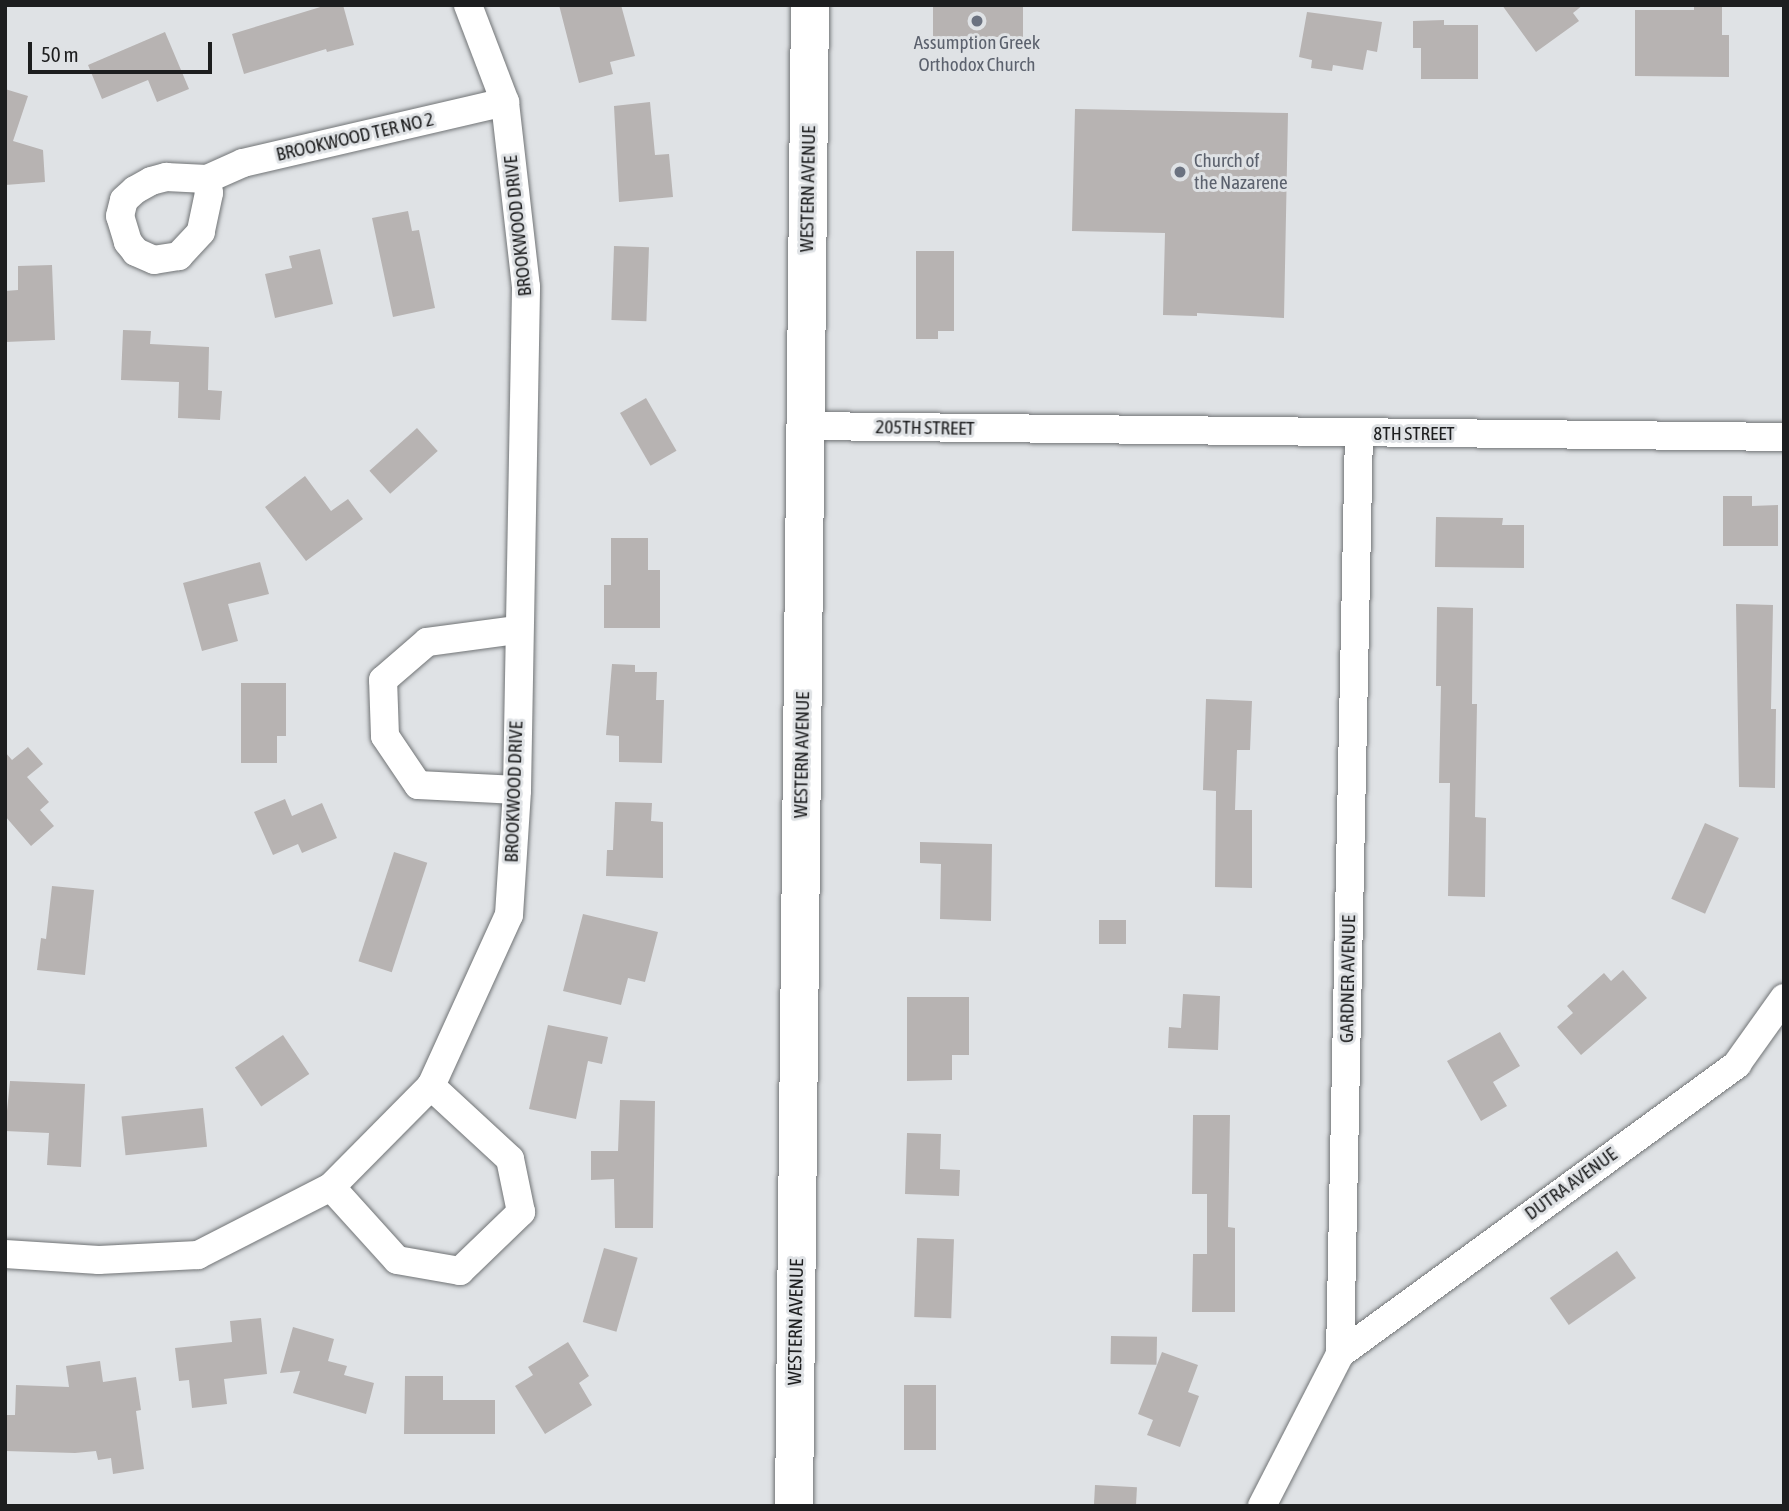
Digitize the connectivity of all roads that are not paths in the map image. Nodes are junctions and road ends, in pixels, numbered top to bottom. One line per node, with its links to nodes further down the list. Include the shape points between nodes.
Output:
1 (468, 5): 3 (street, BROOKWOOD DRIVE)
2 (810, 5): 5 (main road, WESTERN AVENUE)
3 (505, 102): 4 (street, BROOKWOOD TER NO 2, via 243,163); 9 (street, BROOKWOOD DRIVE, via 526,287)
4 (207, 178)
5 (805, 426): 6 (street, 205TH STREET); 16 (main road, WESTERN AVENUE)
6 (1044, 430): 7 (street, 8TH STREET)
7 (1359, 434): 8 (street, 8TH STREET); 15 (street, GARDNER AVENUE)
8 (1784, 437)
9 (517, 631): 10 (street, BROOKWOOD DRIVE); 10 (street, via 427,642 383,680 385,736 418,785)
10 (517, 790): 12 (street, BROOKWOOD DRIVE, via 509,915)
11 (1784, 998): 15 (street, DUTRA AVENUE, via 1737,1064)
12 (431, 1086): 13 (street, BROOKWOOD DRIVE); 13 (street, via 510,1159 521,1212 460,1271 397,1260)
13 (331, 1187): 14 (street, BROOKWOOD DRIVE, via 198,1255 99,1260)
14 (5, 1254)
15 (1340, 1354): 17 (street, GARDNER AVENUE)
16 (794, 1506)
17 (1262, 1506)

